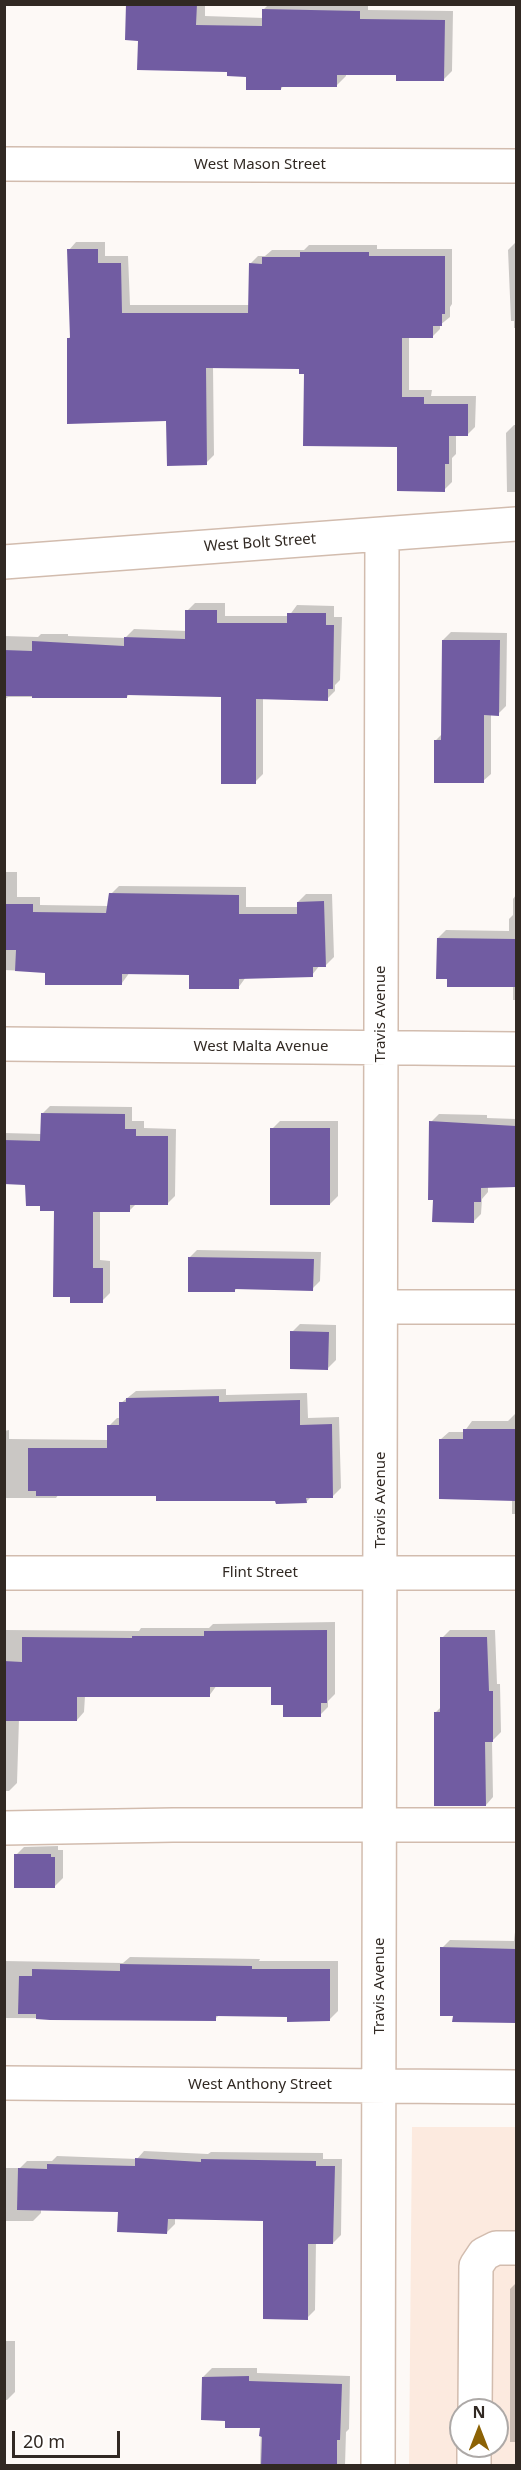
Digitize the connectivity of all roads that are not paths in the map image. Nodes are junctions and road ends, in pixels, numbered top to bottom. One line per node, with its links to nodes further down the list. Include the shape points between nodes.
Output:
1 (4, 164): 2 (street, West Mason Street)
2 (516, 166)
3 (516, 524): 4 (street, West Bolt Street)
4 (382, 534): 5 (street, West Bolt Street); 7 (street, Travis Avenue)
5 (4, 562)
6 (4, 1044): 7 (street, West Malta Avenue)
7 (381, 1048): 8 (street, West Malta Avenue); 9 (street, Travis Avenue)
8 (516, 1049)
9 (381, 1307): 10 (street); 12 (street, Travis Avenue)
10 (516, 1307)
11 (4, 1573): 12 (street, Flint Street)
12 (381, 1573): 13 (street, Flint Street); 15 (street, Travis Avenue)
13 (516, 1573)
14 (516, 1825): 15 (street)
15 (380, 1826): 16 (street); 18 (street, Travis Avenue)
16 (4, 1828)
17 (4, 2083): 18 (street, West Anthony Street)
18 (380, 2086): 19 (street, West Anthony Street); 22 (street, Travis Avenue)
19 (516, 2087)
20 (516, 2248): 21 (street, via 496,2248 484,2254 477,2266)
21 (475, 2398)
22 (378, 2466)

